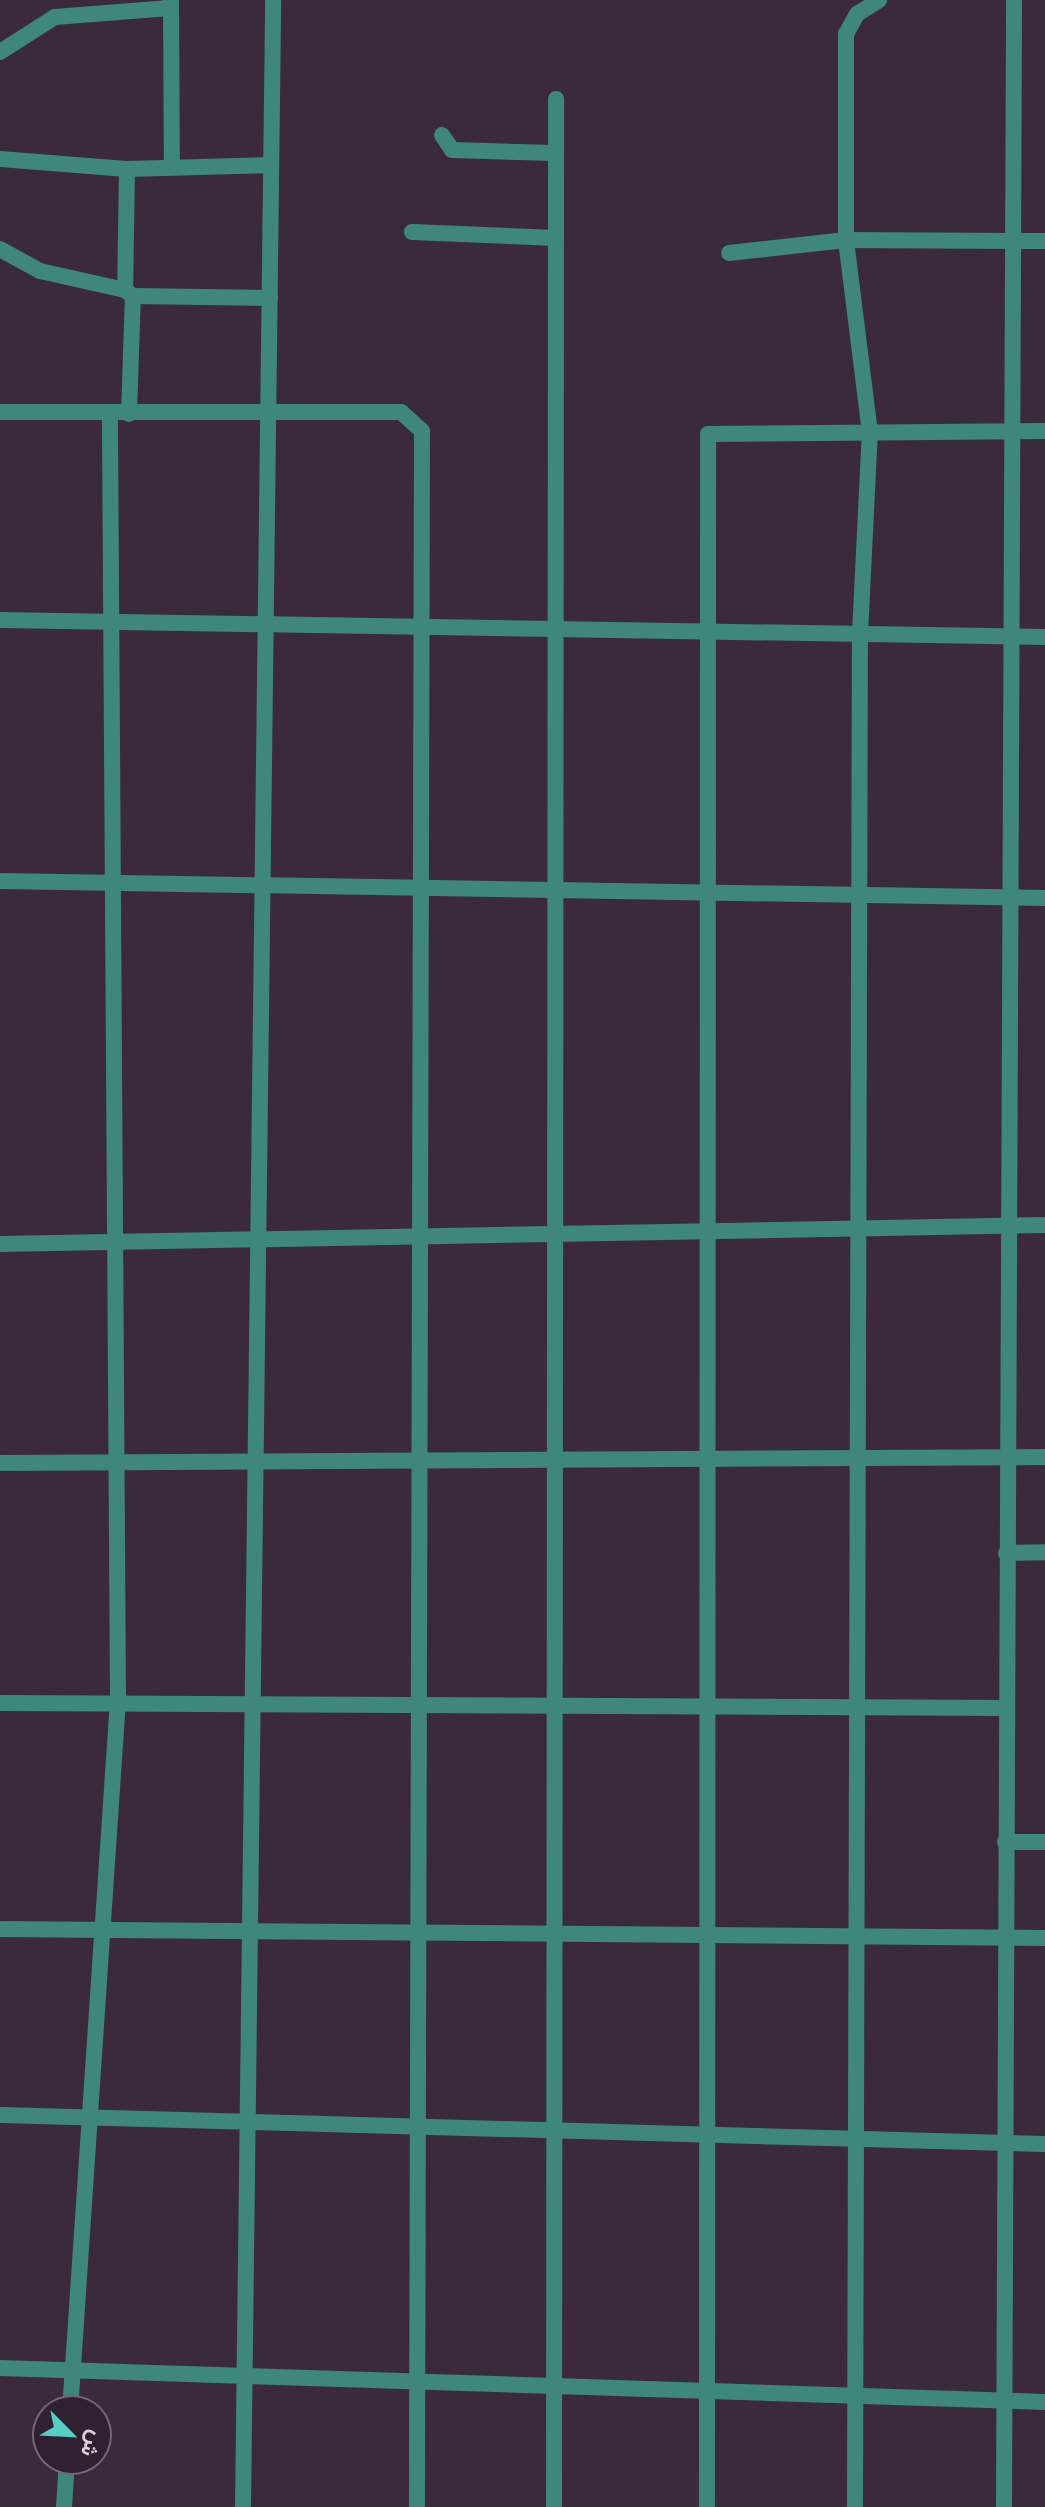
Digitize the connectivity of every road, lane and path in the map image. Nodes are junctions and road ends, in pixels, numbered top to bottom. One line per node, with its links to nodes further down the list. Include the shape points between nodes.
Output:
1 (273, 0): 11 (street)
2 (879, 0): 15 (street, via 857,14 846,34)
3 (1014, 0): 16 (street)
4 (171, 4): 5 (street, via 55,17); 10 (street)
5 (0, 52)
6 (556, 99): 8 (street)
7 (442, 135): 8 (street, via 452,150)
8 (556, 153): 14 (street)
9 (0, 159): 12 (street)
10 (172, 164): 11 (street); 12 (street)
11 (271, 165): 21 (street)
12 (127, 169): 20 (street)
13 (412, 232): 14 (street)
14 (556, 238): 33 (street)
15 (846, 240): 16 (street); 19 (street); 28 (street)
16 (1008, 241): 17 (street); 26 (street)
17 (1045, 241)
18 (0, 249): 20 (street, via 40,271)
19 (729, 253)
20 (129, 293): 21 (street); 24 (street)
21 (270, 298): 25 (street)
22 (0, 412): 23 (street)
23 (110, 414): 24 (street); 30 (street)
24 (129, 414): 25 (street)
25 (268, 414): 31 (street); 32 (street, via 401,412 417,420)
26 (1008, 431): 27 (street); 28 (street); 36 (street)
27 (1045, 431)
28 (870, 433): 34 (street, via 708,434); 35 (street)
29 (0, 620): 30 (street)
30 (112, 622): 31 (street); 39 (street)
31 (266, 625): 32 (street); 40 (street)
32 (422, 627): 33 (street); 41 (street)
33 (559, 629): 34 (street); 42 (street)
34 (708, 632): 35 (street); 43 (street)
35 (860, 634): 36 (street); 44 (street)
36 (1008, 636): 37 (street); 45 (street)
37 (1045, 637)
38 (0, 881): 39 (street)
39 (113, 882): 40 (street); 54 (street)
40 (263, 885): 41 (street); 53 (street)
41 (421, 888): 42 (street); 52 (street)
42 (558, 890): 43 (street); 51 (street)
43 (708, 892): 44 (street); 50 (street)
44 (860, 895): 45 (street); 49 (street)
45 (1007, 897): 46 (street); 48 (street)
46 (1045, 898)
47 (1045, 1225): 48 (street)
48 (1006, 1226): 49 (street); 56 (street)
49 (859, 1229): 50 (street); 58 (street)
50 (708, 1232): 51 (street); 59 (street)
51 (557, 1234): 52 (street); 60 (street)
52 (420, 1237): 53 (street); 61 (street)
53 (258, 1239): 54 (street); 62 (street)
54 (115, 1242): 55 (street); 64 (street)
55 (0, 1244)
56 (1006, 1457): 57 (street); 58 (street); 66 (street)
57 (1045, 1457)
58 (858, 1458): 59 (street); 73 (street)
59 (708, 1459): 60 (street); 72 (street)
60 (557, 1460): 61 (street); 71 (street)
61 (420, 1461): 62 (street); 70 (street)
62 (255, 1462): 64 (street); 69 (street)
63 (0, 1463): 64 (street)
64 (116, 1463): 67 (street)
65 (1045, 1552): 66 (street)
66 (1006, 1553): 74 (street)
67 (118, 1700): 68 (street); 69 (street); 78 (street)
68 (0, 1703)
69 (252, 1705): 70 (street); 79 (street)
70 (419, 1706): 71 (street); 80 (street)
71 (556, 1706): 72 (street); 81 (street)
72 (708, 1706): 73 (street); 82 (street)
73 (857, 1707): 74 (street); 83 (street)
74 (1006, 1708): 75 (street)
75 (1005, 1842): 76 (street); 84 (street)
76 (1045, 1842)
77 (0, 1929): 78 (street)
78 (102, 1931): 79 (street); 87 (street)
79 (250, 1931): 80 (street); 88 (street)
80 (419, 1933): 81 (street); 89 (street)
81 (556, 1934): 82 (street); 90 (street)
82 (708, 1935): 83 (street); 91 (street)
83 (857, 1937): 84 (street); 92 (street)
84 (1005, 1938): 85 (street); 93 (street)
85 (1045, 1938)
86 (0, 2115): 87 (street)
87 (90, 2117): 88 (street); 96 (street)
88 (247, 2121): 89 (street); 97 (street)
89 (418, 2126): 90 (street); 98 (street)
90 (555, 2130): 91 (street); 99 (street)
91 (708, 2133): 92 (street); 100 (street)
92 (856, 2138): 93 (street); 102 (street)
93 (1005, 2142): 94 (street); 103 (street)
94 (1045, 2144)
95 (0, 2368): 96 (street)
96 (73, 2370): 97 (street); 101 (street)
97 (244, 2376): 98 (street); 107 (street)
98 (417, 2381): 99 (street); 108 (street)
99 (554, 2386): 100 (street); 109 (street)
100 (707, 2389): 102 (street); 110 (street)
101 (71, 2395)
102 (855, 2396): 103 (street); 111 (street)
103 (1004, 2401): 104 (street); 112 (street)
104 (1045, 2402)
105 (66, 2475): 106 (street)
106 (64, 2507)
107 (243, 2507)
108 (417, 2507)
109 (554, 2507)
110 (707, 2507)
111 (855, 2507)
112 (1004, 2507)

